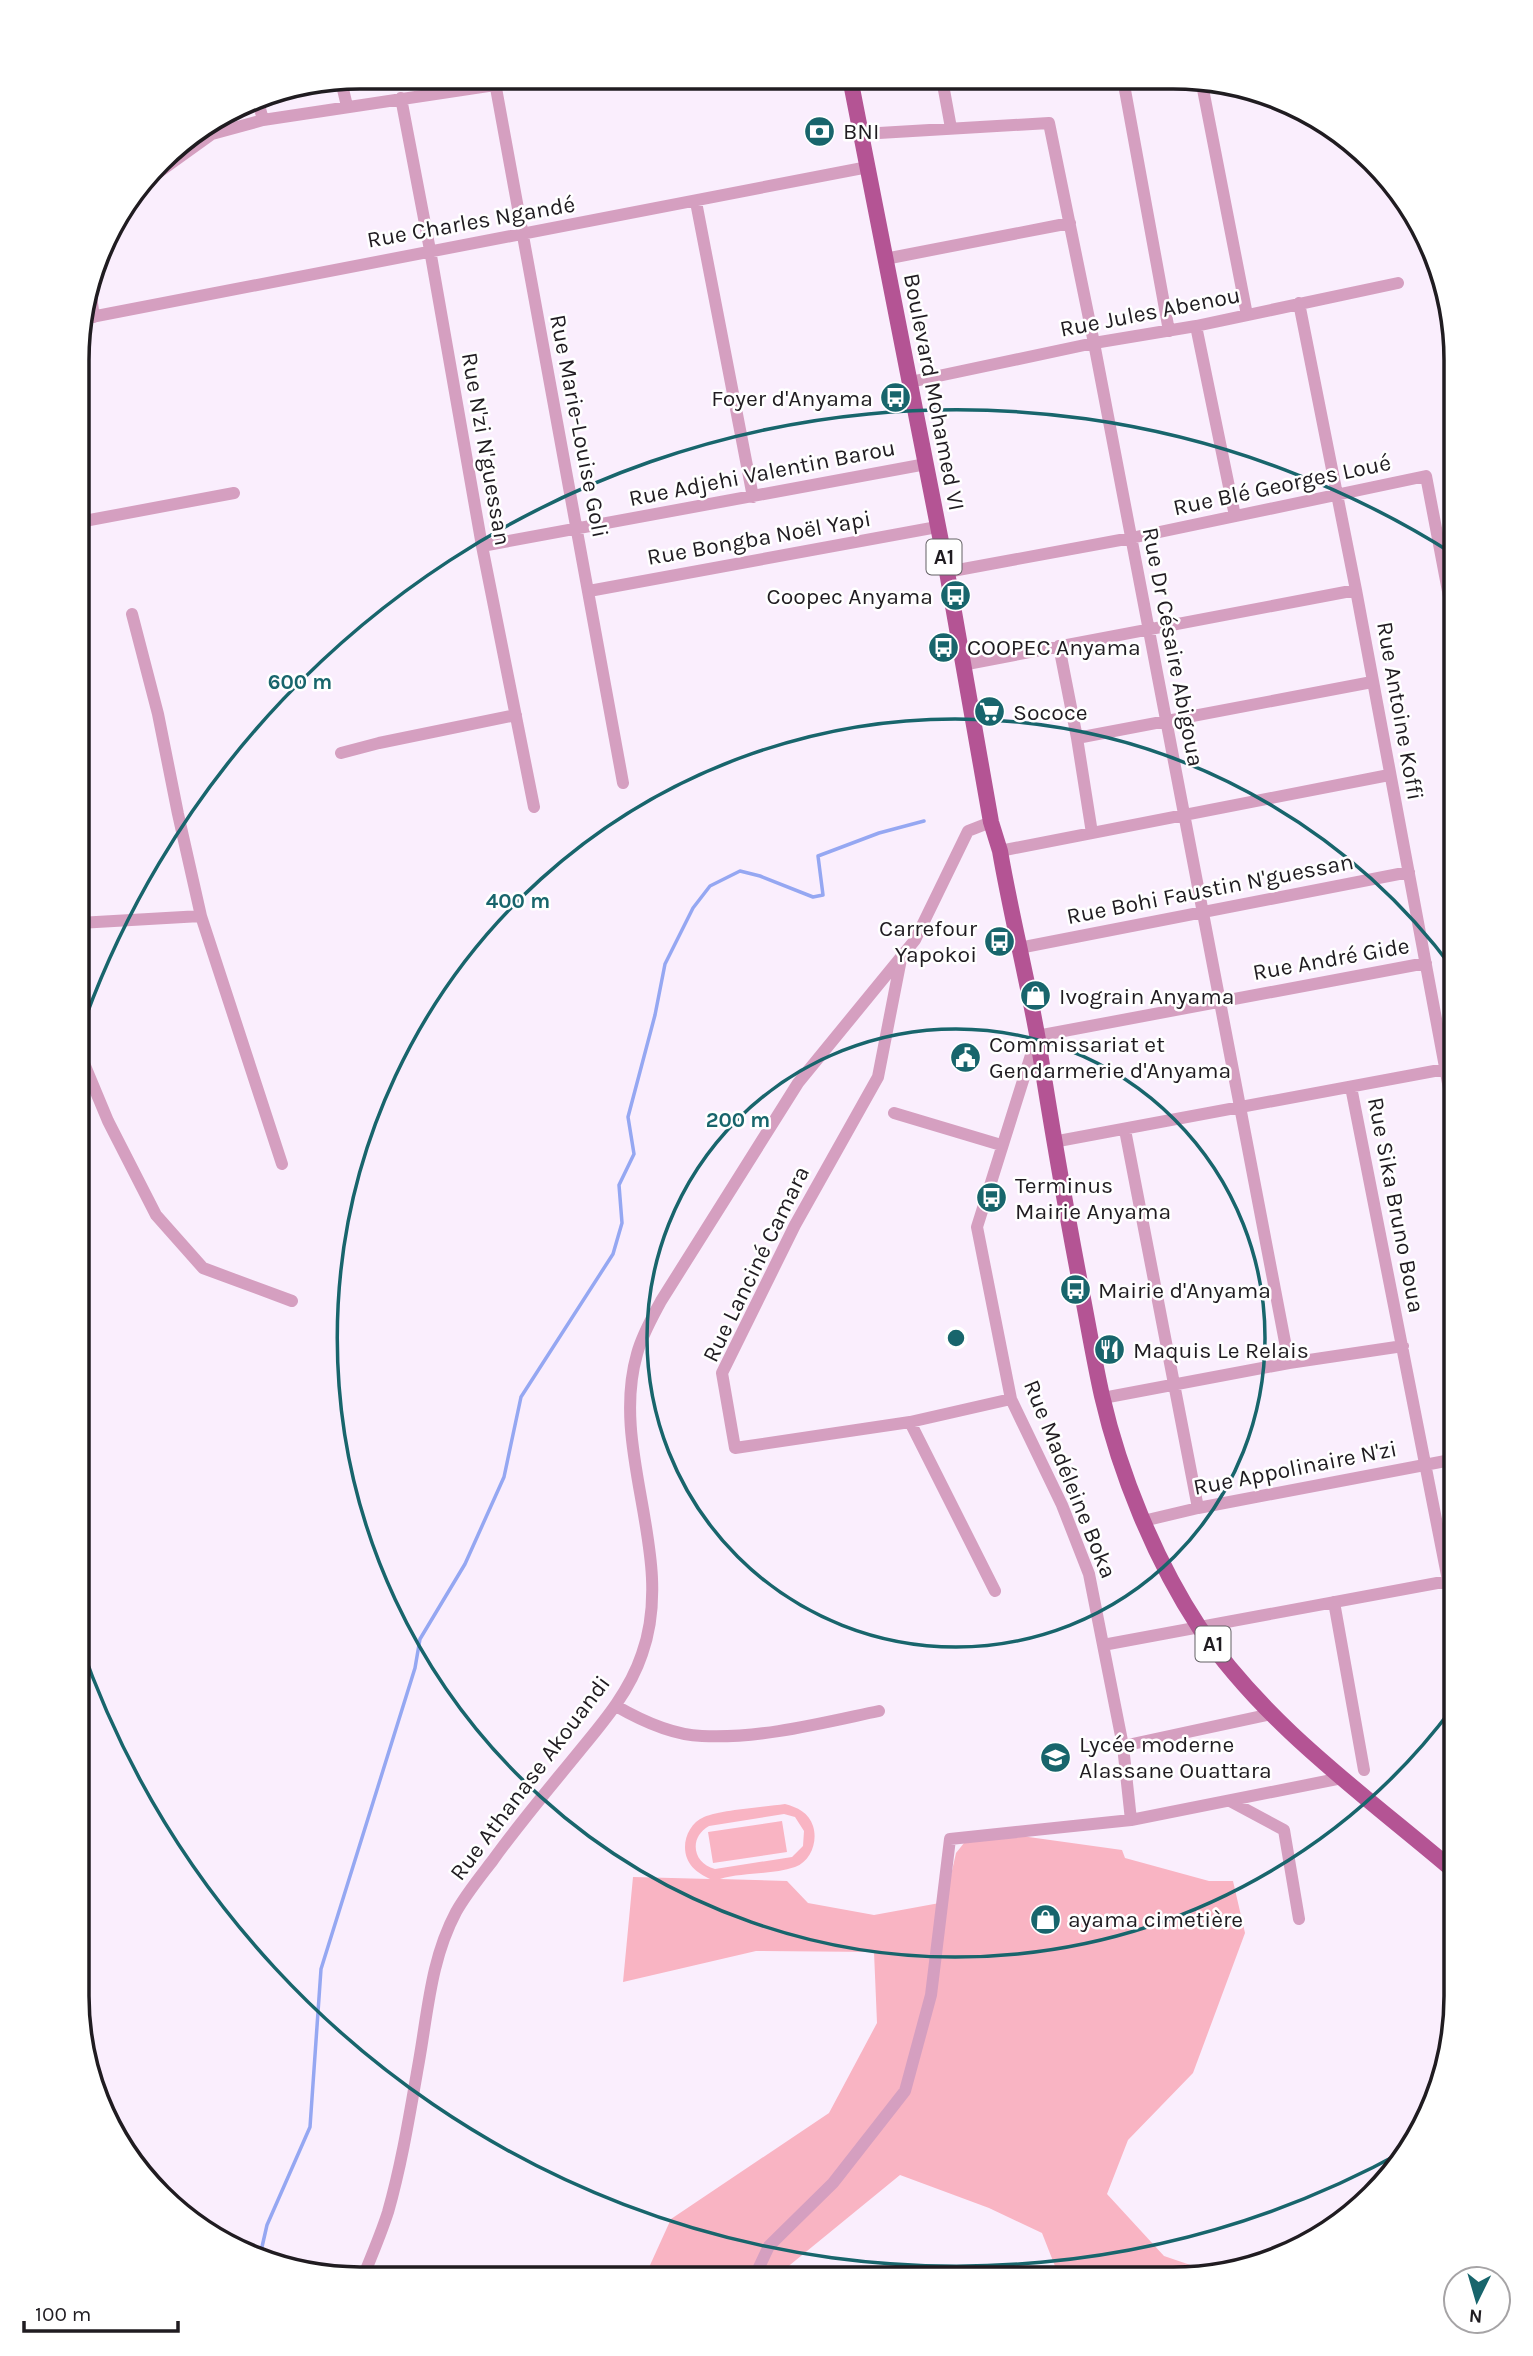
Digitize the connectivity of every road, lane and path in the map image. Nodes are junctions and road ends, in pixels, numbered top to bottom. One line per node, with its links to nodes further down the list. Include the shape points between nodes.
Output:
1 (450, 89): 8 (street)
2 (496, 89): 18 (street, Rue Marie-Louise Goli)
3 (852, 89): 13 (main road, Boulevard Mohamed VI / A1)
4 (944, 89): 12 (street)
5 (1125, 89): 26 (street)
6 (343, 90): 9 (street)
7 (1202, 91): 23 (street)
8 (401, 98): 9 (street); 19 (street, Rue N'zi N'guessan)
9 (348, 107): 11 (street)
10 (260, 109): 11 (street)
11 (263, 120): 14 (street, via 212,134)
12 (951, 128): 13 (street, Rue Dr Césaire Abigoua); 17 (street, Rue Dr Césaire Abigoua, via 1049,123)
13 (862, 134): 15 (main road, Boulevard Mohamed VI / A1)
14 (185, 153)
15 (868, 167): 16 (street, Rue Charles Ngandé); 20 (main road, Boulevard Mohamed VI / A1)
16 (696, 202): 18 (street, Rue Charles Ngandé); 32 (street)
17 (1070, 223): 20 (street); 27 (street, Rue Dr Césaire Abigoua)
18 (523, 234): 19 (street, Rue Charles Ngandé); 36 (street, Rue Marie-Louise Goli)
19 (430, 250): 24 (street, Rue Charles Ngandé); 38 (street, Rue N'zi N'guessan)
20 (885, 259): 28 (main road, Boulevard Mohamed VI / A1)
21 (1398, 283): 22 (street, Rue Jules Abenou)
22 (1299, 303): 23 (street, Rue Jules Abenou); 31 (street, Rue Antoine Koffi)
23 (1247, 315): 25 (street, Rue Jules Abenou)
24 (93, 317)
25 (1196, 326): 26 (street, Rue Jules Abenou); 33 (street)
26 (1168, 331): 27 (street, Rue Jules Abenou)
27 (1094, 343): 28 (street, Rue Jules Abenou); 37 (street, Rue Dr Césaire Abigoua)
28 (910, 382): 29 (main road, Boulevard Mohamed VI / A1)
29 (926, 464): 32 (street, Rue Adjehi Valentin Barou); 35 (main road, Boulevard Mohamed VI / A1)
30 (234, 492): 34 (street)
31 (1337, 496): 33 (street, Rue Blé Georges Loué); 39 (street, Rue Blé Georges Loué, via 1426,476); 41 (street, Rue Antoine Koffi)
32 (753, 497): 36 (street, Rue Adjehi Valentin Barou)
33 (1235, 516): 37 (street, Rue Blé Georges Loué)
34 (89, 520)
35 (937, 527): 40 (main road, Boulevard Mohamed VI / A1); 42 (street, Rue Bongba Noël Yapi)
36 (578, 528): 38 (street, Rue Adjehi Valentin Barou); 42 (street, Rue Marie-Louise Goli)
37 (1131, 538): 40 (street, Rue Blé Georges Loué); 44 (street, Rue Dr Césaire Abigoua)
38 (482, 546): 48 (street, Rue N'zi N'guessan)
39 (1444, 571)
40 (947, 572): 46 (main road, Boulevard Mohamed VI / A1)
41 (1356, 590): 44 (street); 47 (street, Rue Antoine Koffi)
42 (589, 591): 53 (street, Rue Marie-Louise Goli)
43 (132, 614): 61 (street)
44 (1147, 630): 45 (street); 49 (street, Rue Dr Césaire Abigoua)
45 (1059, 646): 46 (street); 50 (street)
46 (962, 666): 56 (main road, Boulevard Mohamed VI / A1)
47 (1372, 682): 49 (street); 52 (street, Rue Antoine Koffi)
48 (516, 715): 51 (street); 54 (street, Rue N'zi N'guessan)
49 (1166, 722): 50 (street); 55 (street, Rue Dr Césaire Abigoua)
50 (1077, 738): 57 (street)
51 (341, 753)
52 (1389, 775): 55 (street); 59 (street, Rue Antoine Koffi)
53 (623, 783)
54 (534, 807)
55 (1184, 815): 57 (street); 60 (street, Rue Dr Césaire Abigoua)
56 (991, 822): 58 (main road, Boulevard Mohamed VI / A1); 64 (street, Rue Athanase Akouandi, via 968,831 920,930)
57 (1092, 833): 58 (street)
58 (1000, 851): 63 (main road, Boulevard Mohamed VI / A1)
59 (1409, 872): 60 (street, Rue Bohi Faustin N'guessan); 65 (street, Rue Antoine Koffi)
60 (1203, 913): 63 (street, Rue Bohi Faustin N'guessan); 66 (street, Rue Dr Césaire Abigoua)
61 (201, 916): 62 (street); 77 (street)
62 (89, 922)
63 (1018, 948): 67 (main road, Boulevard Mohamed VI / A1)
64 (901, 958): 84 (street, Rue Lanciné Camara, via 878,1077 795,1225 722,1373 735,1448); 95 (street, Rue Athanase Akouandi, via 798,1083 661,1301 636,1355 631,1425 653,1590 642,1654)
65 (1426, 963): 66 (street, Rue André Gide); 68 (street, Rue Antoine Koffi)
66 (1221, 1000): 67 (street, Rue André Gide); 72 (street, Rue Dr Césaire Abigoua)
67 (1037, 1036): 75 (main road, Boulevard Mohamed VI / A1); 76 (street, Rue Madéleine Boka)
68 (1444, 1063)
69 (1444, 1069): 71 (street)
70 (89, 1075): 78 (street, via 156,1215 202,1268)
71 (1351, 1087): 72 (street); 79 (street, Rue Sika Bruno Boua)
72 (1241, 1107): 74 (street); 80 (street, Rue Dr Césaire Abigoua)
73 (894, 1114): 76 (street)
74 (1125, 1130): 75 (street); 81 (street)
75 (1053, 1142): 82 (main road, Boulevard Mohamed VI / A1)
76 (1001, 1145): 83 (street, Rue Madéleine Boka, via 977,1227)
77 (282, 1164)
78 (292, 1301)
79 (1403, 1346): 80 (street); 86 (street, Rue Sika Bruno Boua)
80 (1289, 1363): 81 (street)
81 (1173, 1385): 82 (street); 87 (street)
82 (1102, 1398): 88 (main road, Boulevard Mohamed VI / A1)
83 (1011, 1399): 84 (street, Rue Lanciné Camara); 94 (street, Rue Madéleine Boka, via 1089,1574)
84 (910, 1422): 91 (street)
85 (1444, 1461): 86 (street, Rue Appolinaire N'zi)
86 (1424, 1465): 87 (street, Rue Appolinaire N'zi); 89 (street, Rue Sika Bruno Boua)
87 (1198, 1508): 88 (street, Rue Appolinaire N'zi)
88 (1143, 1521): 93 (main road, Boulevard Mohamed VI / A1)
89 (1444, 1562)
90 (1444, 1582): 92 (street)
91 (995, 1591)
92 (1334, 1602): 93 (street); 99 (street)
93 (1199, 1626): 94 (street); 97 (main road, Boulevard Mohamed VI / A1)
94 (1103, 1645): 98 (street, Rue Madéleine Boka)
95 (616, 1706): 96 (street, via 644,1722 701,1736 794,1729); 105 (street, Rue Athanase Akouandi, via 505,1843 457,1911 444,1940 428,1997 401,2163)
96 (879, 1711)
97 (1271, 1714): 98 (street); 100 (main road, Boulevard Mohamed VI / A1)
98 (1122, 1746): 102 (street, Rue Madéleine Boka)
99 (1364, 1770)
100 (1342, 1778): 101 (street); 103 (main road, Boulevard Mohamed VI / A1)
101 (1230, 1801): 102 (street); 104 (street, via 1284,1830)
102 (1131, 1820): 106 (street, via 950,1839 932,1995 905,2091 833,2183 769,2246)
103 (1444, 1863)
104 (1299, 1919)
105 (367, 2267)
106 (759, 2267)

